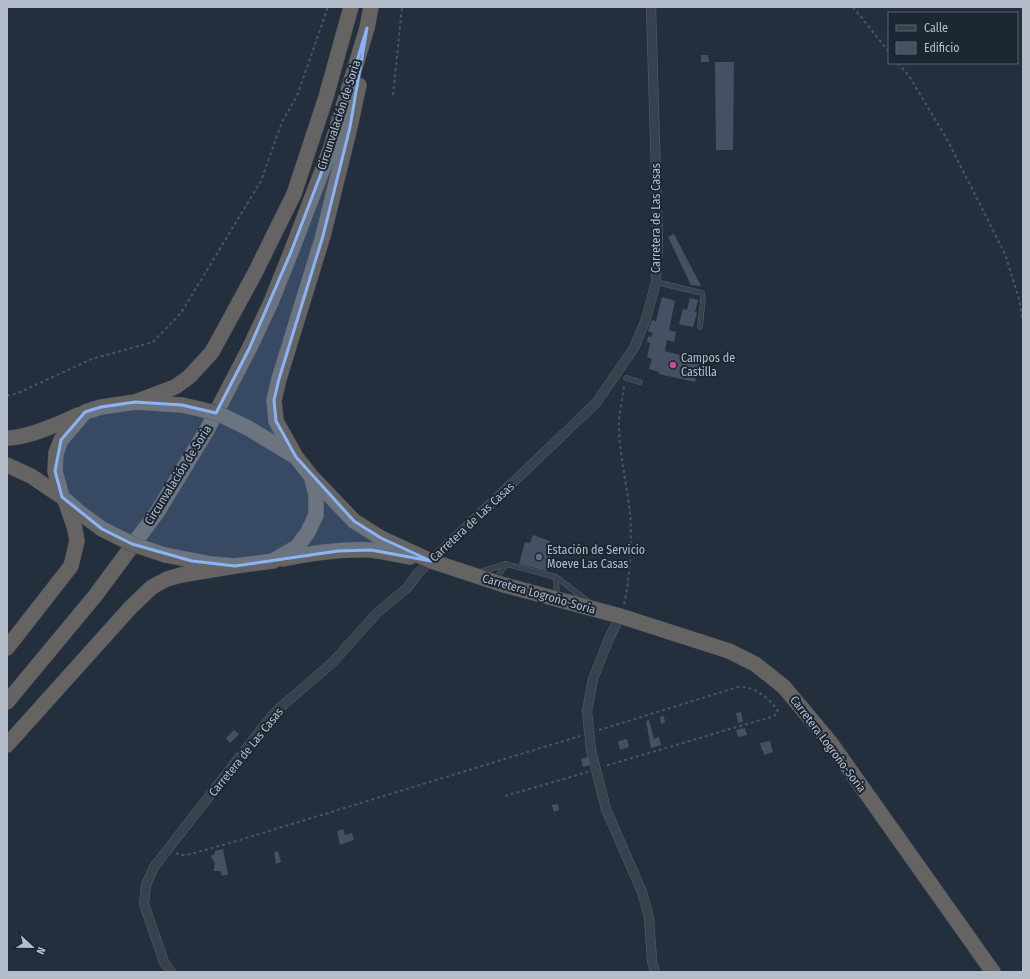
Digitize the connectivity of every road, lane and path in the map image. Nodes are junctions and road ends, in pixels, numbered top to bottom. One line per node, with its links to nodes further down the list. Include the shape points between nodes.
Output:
1 (328, 7): 17 (path, via 298,96 282,122 261,181 181,313 153,342 92,359)
2 (352, 7): 11 (highway, Circunvalación de Soria, via 344,60); 18 (highway, via 294,194 212,352 189,377 175,387)
3 (371, 7): 7 (highway, Circunvalación de Soria)
4 (402, 7): 10 (path)
5 (651, 7): 12 (street, Carretera de Las Casas, via 658,242)
6 (853, 7): 8 (path)
7 (367, 28): 11 (highway, Circunvalación de Soria, via 330,150); 21 (highway, via 361,75 350,127 323,236 274,400 276,420)
8 (888, 51)
9 (899, 64): 13 (path, via 911,79 948,141 1005,254 1019,299)
10 (393, 95)
11 (302, 221): 36 (highway, Circunvalación de Soria, via 271,302 249,349 207,430 158,511 95,596)
12 (656, 282): 14 (lane, via 702,293); 26 (street, Carretera de Las Casas, via 646,319 634,348 596,403)
13 (1023, 322)
14 (700, 327)
15 (626, 378): 16 (lane); 34 (path, via 619,425 630,513 630,547 627,593)
16 (640, 382)
17 (7, 396)
18 (135, 402): 19 (highway); 21 (highway, bridge, via 182,405 216,413 248,428)
19 (85, 412): 20 (highway, via 61,424 17,438); 24 (highway, via 61,440 56,454 55,471)
20 (7, 438)
21 (296, 457): 23 (highway, Carretera Logroño-Soria)
22 (7, 465): 24 (highway, via 31,476)
23 (311, 476): 25 (highway, via 316,494 316,515 297,547); 26 (highway, Carretera Logroño-Soria, via 354,520 381,538)
24 (63, 498): 28 (highway, bridge, via 102,529 132,544 165,555); 35 (highway, via 77,541 71,566)
25 (273, 561): 26 (highway, Carretera Logroño-Soria, via 306,554 371,550); 28 (highway, Carretera Logroño-Soria)
26 (431, 561): 29 (highway, Carretera Logroño-Soria); 41 (street, Carretera de Las Casas, via 408,587 377,613 334,662 274,713)
27 (506, 564): 29 (lane); 30 (lane); 31 (lane)
28 (235, 566): 38 (highway, via 181,575 152,587)
29 (472, 574): 31 (highway, Carretera Logroño-Soria)
30 (556, 577): 32 (lane); 33 (lane)
31 (494, 582): 32 (highway, Carretera Logroño-Soria)
32 (557, 599): 33 (highway, Carretera Logroño-Soria)
33 (600, 610): 34 (highway, Carretera Logroño-Soria)
34 (620, 616): 37 (street, via 593,679 587,711); 44 (highway, Carretera Logroño-Soria, via 729,651 755,664 784,687 830,742)
35 (7, 648)
36 (7, 702)
37 (589, 733): 39 (street); 39 (path, via 738,687 754,689 778,708 774,716); 41 (path, via 187,855 180,855 174,851)
38 (7, 745)
39 (596, 769): 40 (path); 43 (street, via 606,810 642,892 649,917 652,961)
40 (505, 796)
41 (172, 845): 42 (street, Carretera de Las Casas, via 154,867 146,885 144,904 164,962)
42 (171, 972)
43 (656, 972)
44 (993, 972)

